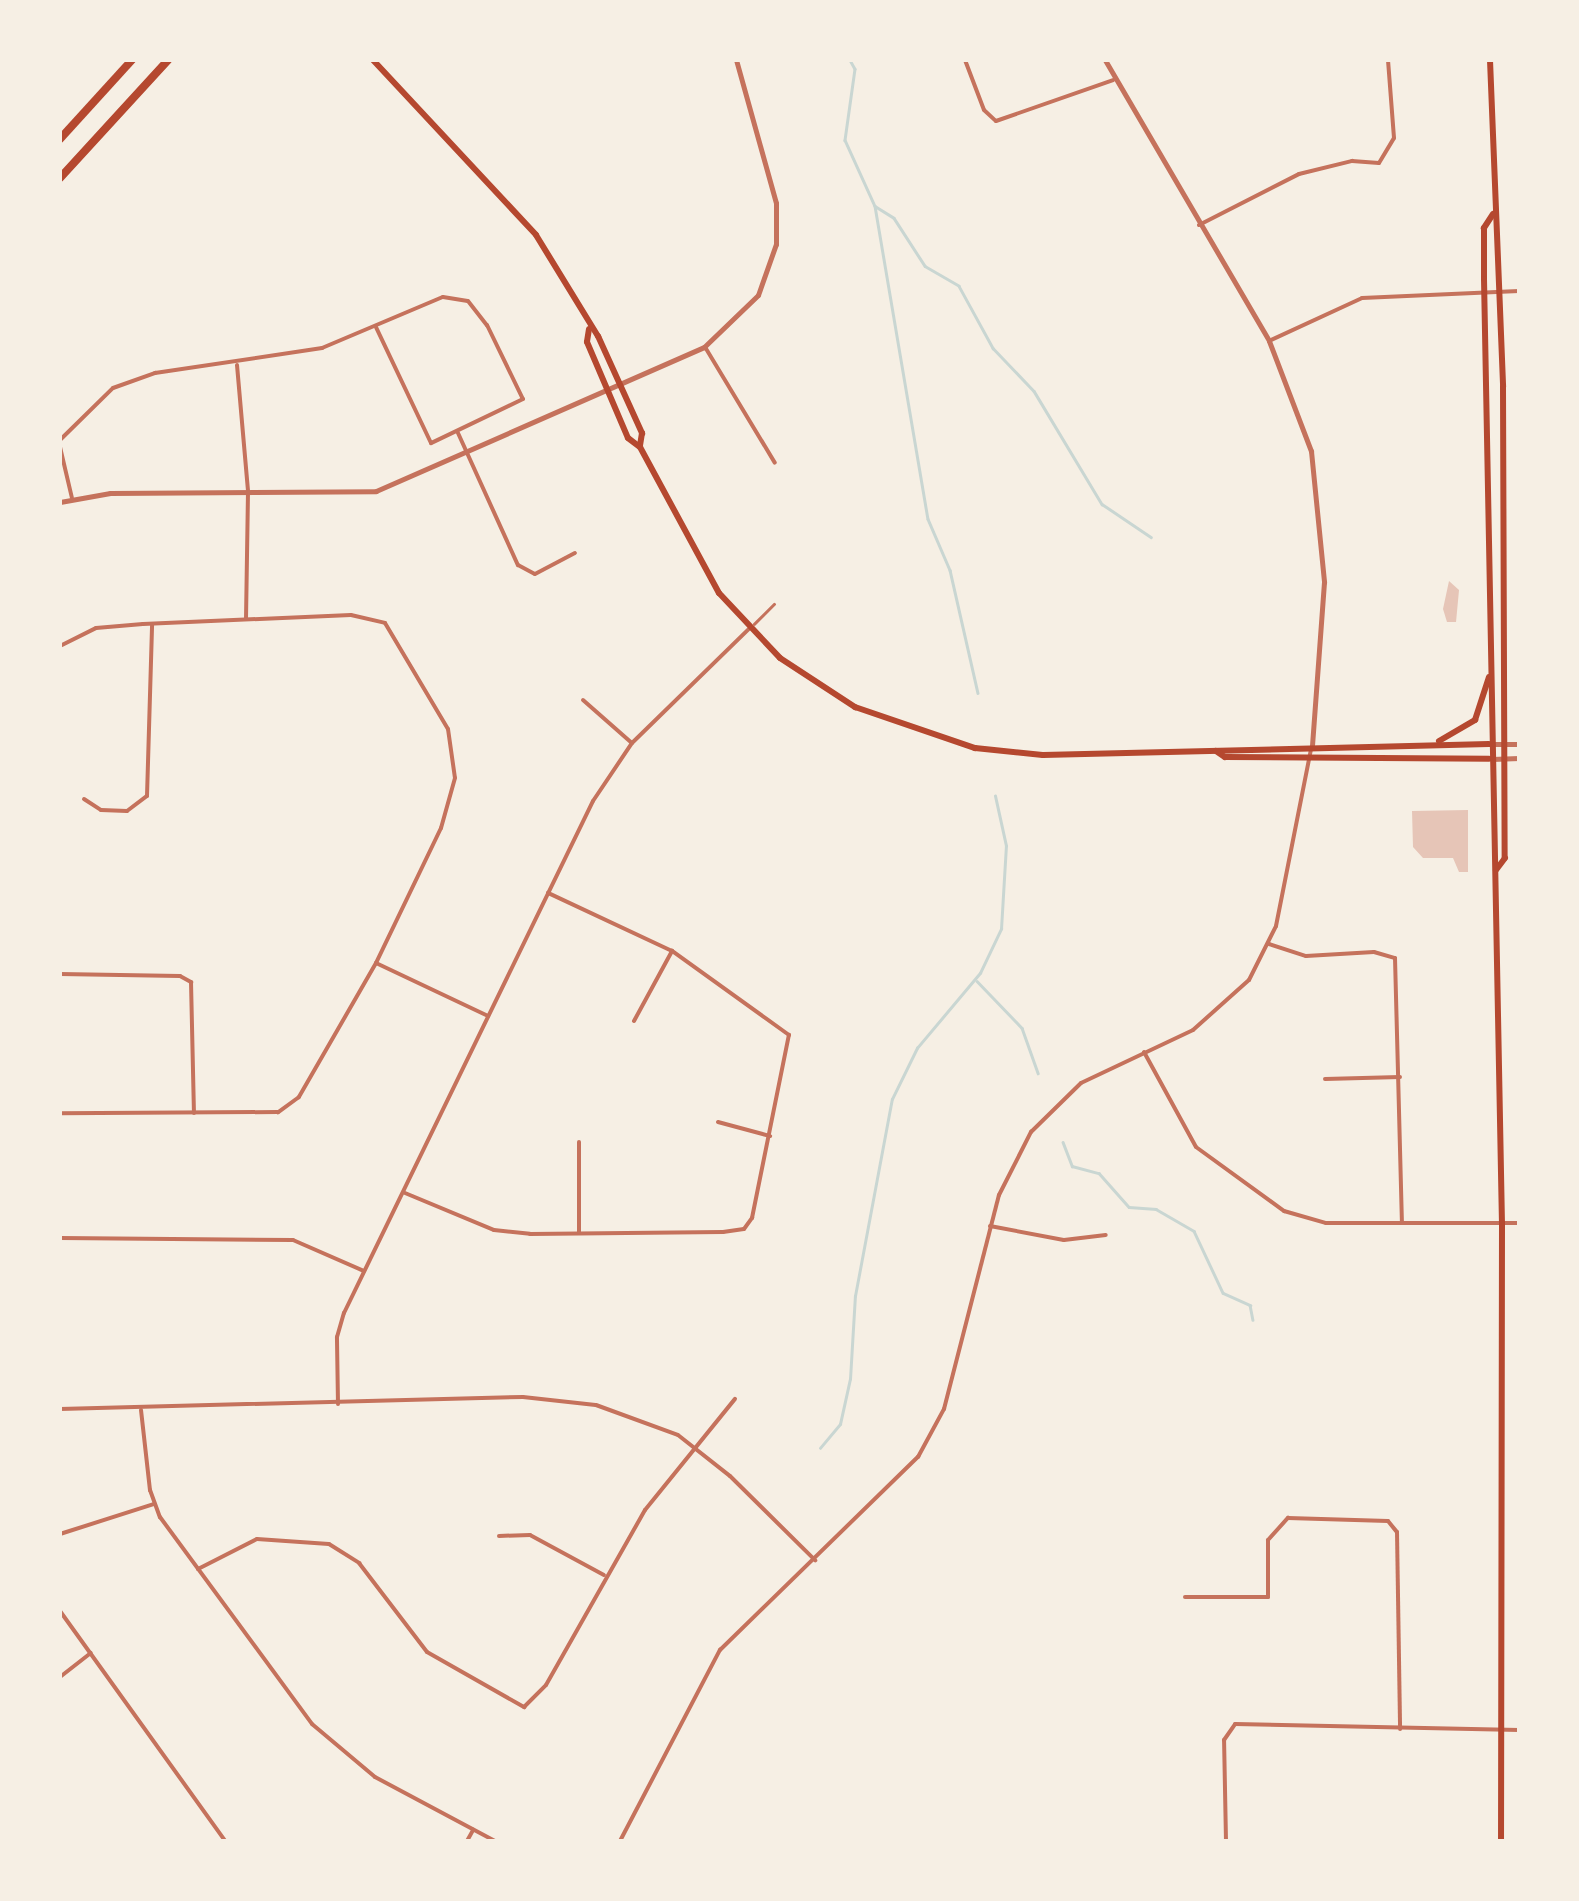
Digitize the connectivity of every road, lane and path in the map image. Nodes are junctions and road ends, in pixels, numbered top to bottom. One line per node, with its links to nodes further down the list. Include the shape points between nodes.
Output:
1 (132, 60): 10 (highway)
2 (168, 60): 11 (highway)
3 (373, 60): 18 (main road, via 536,234)
4 (736, 60): 20 (street, via 776,203 776,244 758,295)
5 (966, 60): 9 (street, via 984,110 996,121)
6 (1105, 60): 9 (street)
7 (1388, 60): 13 (street, via 1394,138 1379,163 1352,160 1282,180)
8 (1490, 60): 12 (main road)
9 (1112, 80): 13 (street)
10 (60, 139)
11 (60, 178)
12 (1493, 214): 14 (main road, via 1484,228); 15 (main road, via 1500,225)
13 (1199, 225): 19 (street)
14 (1484, 291): 15 (street); 19 (street, via 1362,298); 39 (main road)
15 (1501, 292): 16 (street); 44 (main road)
16 (1519, 292)
17 (376, 328): 21 (street, via 322,348); 24 (street, via 424,436 439,442); 24 (street, via 443,296 468,302 487,325 523,399)
18 (590, 329): 22 (main road); 23 (main road, via 587,342)
19 (1269, 341): 46 (street, via 1298,408 1322,507 1324,657)
20 (704, 347): 22 (street); 29 (street)
21 (236, 365): 25 (street, via 155,373 113,388); 30 (street)
22 (620, 385): 23 (street); 27 (main road, via 642,433)
23 (608, 392): 27 (main road, via 628,438); 28 (street)
24 (457, 432): 28 (street)
25 (60, 440)
26 (60, 447): 31 (street)
27 (640, 447): 37 (main road, via 696,556)
28 (466, 456): 30 (street, via 376,491); 33 (street, via 518,566 535,574)
29 (775, 462)
30 (248, 492): 31 (street); 35 (street)
31 (72, 498): 32 (street)
32 (60, 502)
33 (575, 553)
34 (774, 604): 37 (lane)
35 (246, 619): 36 (street); 57 (street, via 351,616 385,623 448,729 456,778 441,828)
36 (152, 624): 38 (street, via 96,628); 52 (street, via 148,796 127,810 102,810)
37 (749, 628): 42 (street); 47 (main road, via 780,658 855,707 947,741 1043,754)
38 (60, 646)
39 (1489, 677): 41 (main road, via 1475,720); 43 (main road)
40 (583, 700): 42 (street)
41 (1433, 742): 43 (main road); 46 (main road)
42 (632, 743): 54 (street, via 611,767)
43 (1489, 744): 44 (street); 49 (main road)
44 (1504, 744): 45 (street); 50 (main road)
45 (1519, 744)
46 (1312, 746): 47 (main road, via 1224,745); 48 (street)
47 (1216, 751): 48 (main road, via 1226,757)
48 (1310, 758): 49 (main road); 55 (street)
49 (1489, 758): 50 (street); 53 (main road, via 1490,859)
50 (1504, 758): 51 (street); 53 (main road, via 1506,858)
51 (1519, 758)
52 (84, 799)
53 (1496, 870): 70 (main road)
54 (548, 892): 56 (street); 59 (street)
55 (1269, 944): 61 (street, via 1249,980 1217,1013); 62 (street, via 1306,956 1374,952 1395,958)
56 (672, 951): 60 (street); 67 (street, via 789,1035)
57 (376, 963): 59 (street); 65 (street, via 299,1097 278,1112)
58 (60, 974): 65 (street, via 180,976 191,982)
59 (488, 1016): 69 (street)
60 (634, 1021)
61 (1144, 1052): 72 (street, via 1196,1148 1249,1188 1284,1210 1326,1223); 73 (street, via 1081,1083 1040,1122 1015,1157)
62 (1400, 1077): 63 (street); 72 (street)
63 (1324, 1080)
64 (60, 1112): 65 (street)
65 (194, 1113)
66 (718, 1122): 67 (street)
67 (770, 1136): 74 (street, via 744,1229)
68 (580, 1142): 74 (street)
69 (405, 1193): 74 (street, via 494,1230); 77 (street)
70 (1502, 1223): 71 (street); 72 (street); 94 (main road)
71 (1519, 1223)
72 (1402, 1224)
73 (990, 1226): 75 (street, via 1064,1240); 86 (street, via 944,1409 929,1438 902,1476)
74 (579, 1233)
75 (1106, 1235)
76 (60, 1238): 77 (street, via 293,1240)
77 (365, 1272): 79 (street, via 336,1337)
78 (735, 1398): 82 (street)
79 (338, 1404): 80 (street); 82 (street, via 560,1400 632,1415)
80 (142, 1408): 81 (street); 83 (street)
81 (60, 1409)
82 (695, 1448): 86 (street); 88 (street)
83 (154, 1504): 84 (street); 87 (street)
84 (60, 1534)
85 (499, 1536): 88 (street, via 530,1535)
86 (815, 1560): 100 (street, via 720,1650)
87 (198, 1569): 88 (street, via 257,1539 329,1544 359,1563 426,1652 524,1707 546,1685); 96 (street, via 332,1745 374,1777)
88 (604, 1574)
89 (1185, 1597): 93 (street, via 1268,1597 1268,1540 1288,1518 1388,1522 1398,1532)
90 (60, 1611): 91 (street)
91 (92, 1653): 92 (street); 97 (street)
92 (60, 1677)
93 (1400, 1729): 94 (street); 101 (street, via 1235,1724 1224,1740)
94 (1502, 1730): 95 (street); 102 (main road)
95 (1519, 1730)
96 (473, 1830): 98 (street); 99 (street)
97 (226, 1841)
98 (467, 1841)
99 (495, 1841)
100 (620, 1841)
101 (1226, 1841)
102 (1501, 1841)

